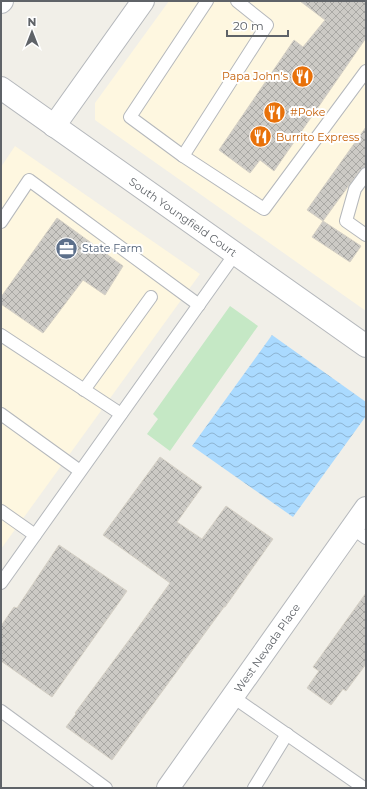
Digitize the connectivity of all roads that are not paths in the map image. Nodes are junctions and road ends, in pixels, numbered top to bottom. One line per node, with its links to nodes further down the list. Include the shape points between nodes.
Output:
1 (143, 1): 6 (street)
2 (207, 1): 7 (lane, via 130,117)
3 (237, 1): 7 (lane, via 267,25)
4 (366, 70): 7 (lane, via 264,209)
5 (1, 88): 6 (street, South Youngfield Court)
6 (54, 126): 11 (street, South Youngfield Court)
7 (183, 156)
8 (366, 174): 10 (lane, via 355,189 346,221)
9 (1, 222): 13 (lane, via 29,180)
10 (366, 235)
11 (235, 254): 13 (lane); 15 (street, South Youngfield Court)
12 (151, 296): 16 (lane)
13 (199, 305): 18 (lane)
14 (1, 335): 16 (lane)
15 (366, 346)
16 (84, 390): 18 (lane)
17 (1, 414): 19 (lane)
18 (121, 414): 19 (lane)
19 (80, 471): 23 (lane)
20 (366, 508): 22 (street, West Nevada Place)
21 (1, 511): 23 (lane)
22 (359, 533): 25 (street, West Nevada Place)
23 (35, 535): 24 (lane)
24 (1, 583)
25 (233, 697): 27 (lane); 29 (street, West Nevada Place)
26 (1, 711): 28 (lane)
27 (287, 734): 30 (lane); 31 (lane)
28 (106, 788)
29 (168, 788)
30 (254, 788)
31 (364, 788)

